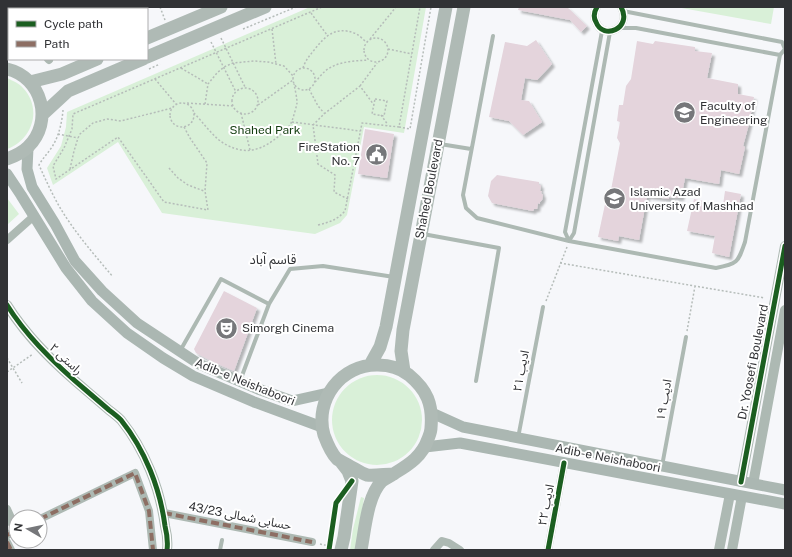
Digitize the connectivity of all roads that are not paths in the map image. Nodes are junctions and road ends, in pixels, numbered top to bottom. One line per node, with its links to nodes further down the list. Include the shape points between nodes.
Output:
1 (221, 7): 10 (main road)
2 (265, 7): 14 (main road)
3 (464, 7): 18 (main road, Shahed Boulevard)
4 (597, 7): 7 (street, via 594,16)
5 (446, 8): 28 (main road, Shahed Boulevard)
6 (622, 9): 8 (street, via 624,20); 11 (lane, via 782,42)
7 (597, 25): 8 (street, via 603,30); 26 (lane, via 602,31 566,232)
8 (615, 30): 12 (lane, via 636,28); 26 (lane, via 610,32 574,233)
9 (493, 36): 20 (lane)
10 (148, 38)
11 (785, 49): 12 (lane)
12 (780, 56): 26 (lane, via 745,242 740,257 734,263 716,268)
13 (95, 60): 16 (main road, via 62,74)
14 (146, 62): 17 (main road, via 68,91)
15 (7, 69): 16 (main road, via 20,74)
16 (30, 82): 17 (main road, via 41,103)
17 (42, 115): 19 (main road, via 41,127)
18 (438, 144): 20 (lane); 24 (main road, Shahed Boulevard)
19 (28, 148): 21 (main road); 34 (main road, Adib-e Neishaboori, via 27,168 32,187 75,261 102,291 137,323)
20 (471, 149): 26 (lane, via 463,195 466,208 476,218)
21 (7, 159)
22 (7, 174): 23 (main road, Adib-e Neishaboori)
23 (34, 216): 25 (street); 41 (main road, Adib-e Neishaboori, via 66,268 88,296 127,333 193,376)
24 (421, 234): 36 (main road, Shahed Boulevard, via 403,330 401,351); 37 (lane, via 499,248)
25 (7, 240)
26 (569, 242)
27 (785, 246): 48 (street, Dr. Yoosefi Boulevard)
28 (395, 277): 29 (lane, via 323,266 290,269); 35 (main road, Shahed Boulevard, via 386,327 380,347)
29 (269, 304): 34 (lane, via 221,279); 38 (lane)
30 (7, 305): 54 (street, راستی ۲, via 41,349 120,419 149,466)
31 (543, 308): 42 (lane, ادیب ۲۱)
32 (785, 314): 49 (street, Dr. Yoosefi Boulevard)
33 (686, 337): 46 (lane, ادیب ۱۹)
34 (180, 351): 38 (main road, Adib-e Neishaboori, via 200,364)
35 (370, 365): 36 (main road, via 387,365); 39 (main road, via 354,370 339,379)
36 (404, 371): 40 (main road, via 417,382 427,396)
37 (476, 381)
38 (239, 382): 39 (main road, Adib-e Neishaboori, via 292,401)
39 (328, 393): 41 (main road, via 322,410)
40 (432, 413): 42 (main road, Adib-e Neishaboori, via 463,427); 43 (main road, via 431,430)
41 (322, 427): 44 (main road, via 327,444)
42 (518, 438): 46 (main road, Adib-e Neishaboori)
43 (425, 447): 45 (main road, Adib-e Neishaboori, via 460,443); 47 (main road, via 415,461)
44 (340, 460): 47 (main road, via 366,475); 59 (main road, via 352,480 344,537)
45 (564, 463): 51 (main road, Adib-e Neishaboori); 67 (street, ادیب ۲۲)
46 (662, 466): 48 (main road, Adib-e Neishaboori)
47 (394, 474): 64 (main road, via 382,481 375,492)
48 (741, 482): 49 (main road, Adib-e Neishaboori)
49 (753, 484): 50 (main road, Adib-e Neishaboori)
50 (785, 490)
51 (730, 494): 52 (main road, Adib-e Neishaboori); 68 (street)
52 (742, 496): 53 (main road, Adib-e Neishaboori); 69 (street)
53 (785, 504)
54 (164, 513): 58 (street, حسابی شمالی 43/23); 62 (street, راستی ۲)
55 (48, 515): 61 (street, via 135,473 149,511)
56 (222, 540): 63 (lane)
57 (7, 542): 60 (street)
58 (312, 542)
59 (333, 548)
60 (11, 550)
61 (153, 550)
62 (167, 550)
63 (220, 550)
64 (361, 550)
65 (434, 550): 66 (street, via 442,541)
66 (460, 550)
67 (548, 550)
68 (719, 550)
69 (732, 550)

